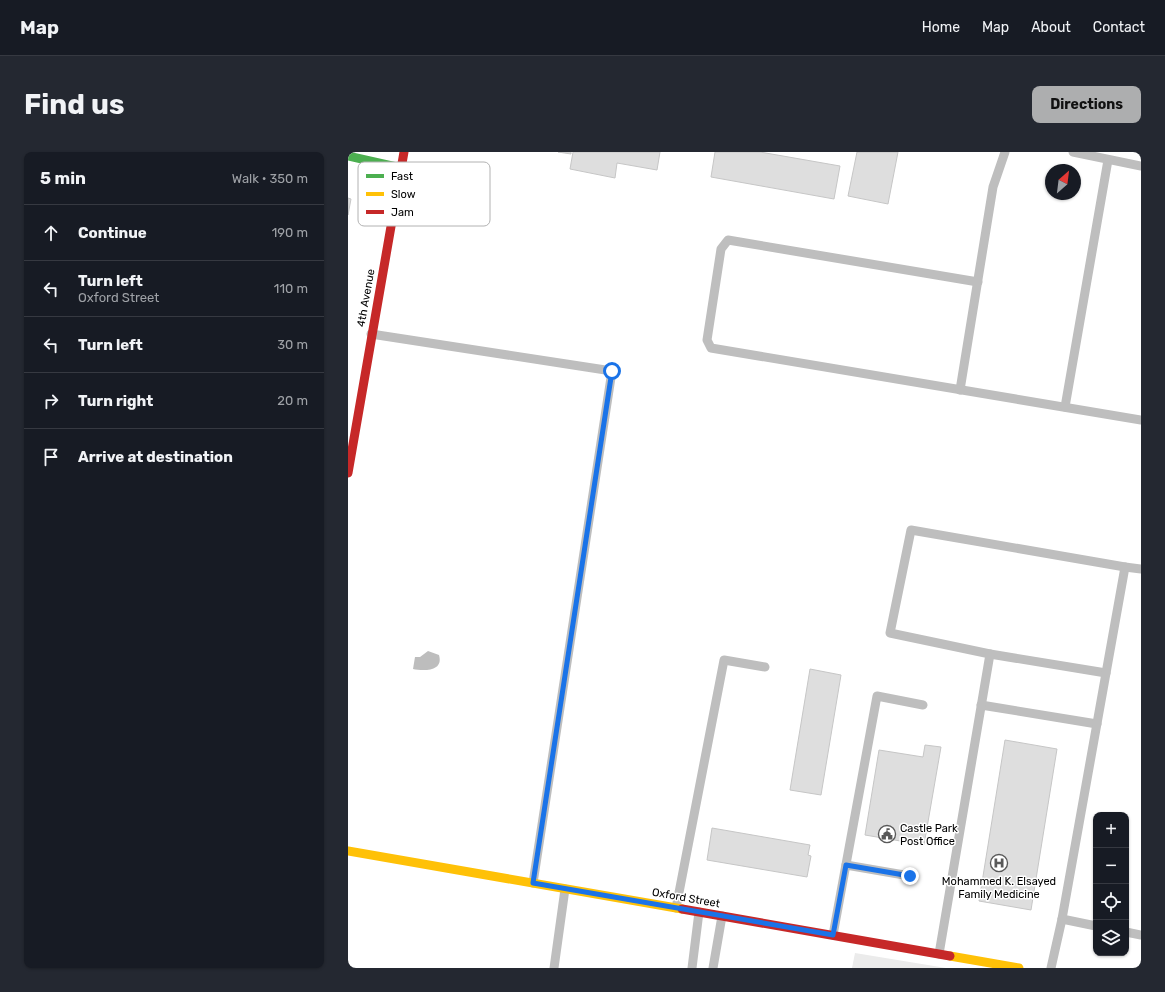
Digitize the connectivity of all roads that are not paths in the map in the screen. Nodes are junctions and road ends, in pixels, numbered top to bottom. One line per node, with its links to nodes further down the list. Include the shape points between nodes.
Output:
1 (404, 152): 7 (street, 4th Avenue)
2 (1005, 152): 10 (lane, via 993,187)
3 (1073, 152): 5 (lane)
4 (348, 156): 6 (street)
5 (1108, 160): 8 (lane); 13 (lane)
6 (374, 162)
7 (402, 162)
8 (1141, 166)
9 (391, 226): 11 (street, 4th Avenue)
10 (978, 282): 12 (lane); 12 (lane, via 728,240 721,249 707,340 711,348)
11 (371, 334): 15 (street, 4th Avenue); 27 (lane, via 612,371)
12 (960, 390): 13 (lane)
13 (1065, 407): 14 (lane)
14 (1141, 420)
15 (348, 473)
16 (1125, 567): 17 (lane); 18 (lane, via 911,530 890,633); 20 (lane)
17 (1141, 570)
18 (990, 654): 20 (lane); 22 (lane)
19 (766, 667): 29 (lane, via 724,660)
20 (1106, 674): 23 (lane)
21 (923, 704): 25 (lane, via 877,696)
22 (981, 705): 23 (lane); 37 (lane)
23 (1097, 724): 32 (lane)
24 (348, 851): 27 (street, Oxford Street)
25 (846, 865): 26 (lane); 35 (lane)
26 (910, 876)
27 (533, 883): 28 (street, Oxford Street)
28 (565, 889): 29 (street, Oxford Street); 38 (lane)
29 (676, 908): 30 (street, Oxford Street)
30 (699, 912): 31 (street, Oxford Street); 39 (lane)
31 (722, 916): 35 (street, Oxford Street); 40 (lane)
32 (1062, 919): 33 (lane); 42 (lane)
33 (1093, 925)
34 (1129, 933): 36 (lane)
35 (833, 935): 37 (street, Oxford Street)
36 (1141, 935)
37 (939, 954): 41 (street, Oxford Street)
38 (554, 968)
39 (692, 968)
40 (714, 968)
41 (1019, 968)
42 (1051, 968)

